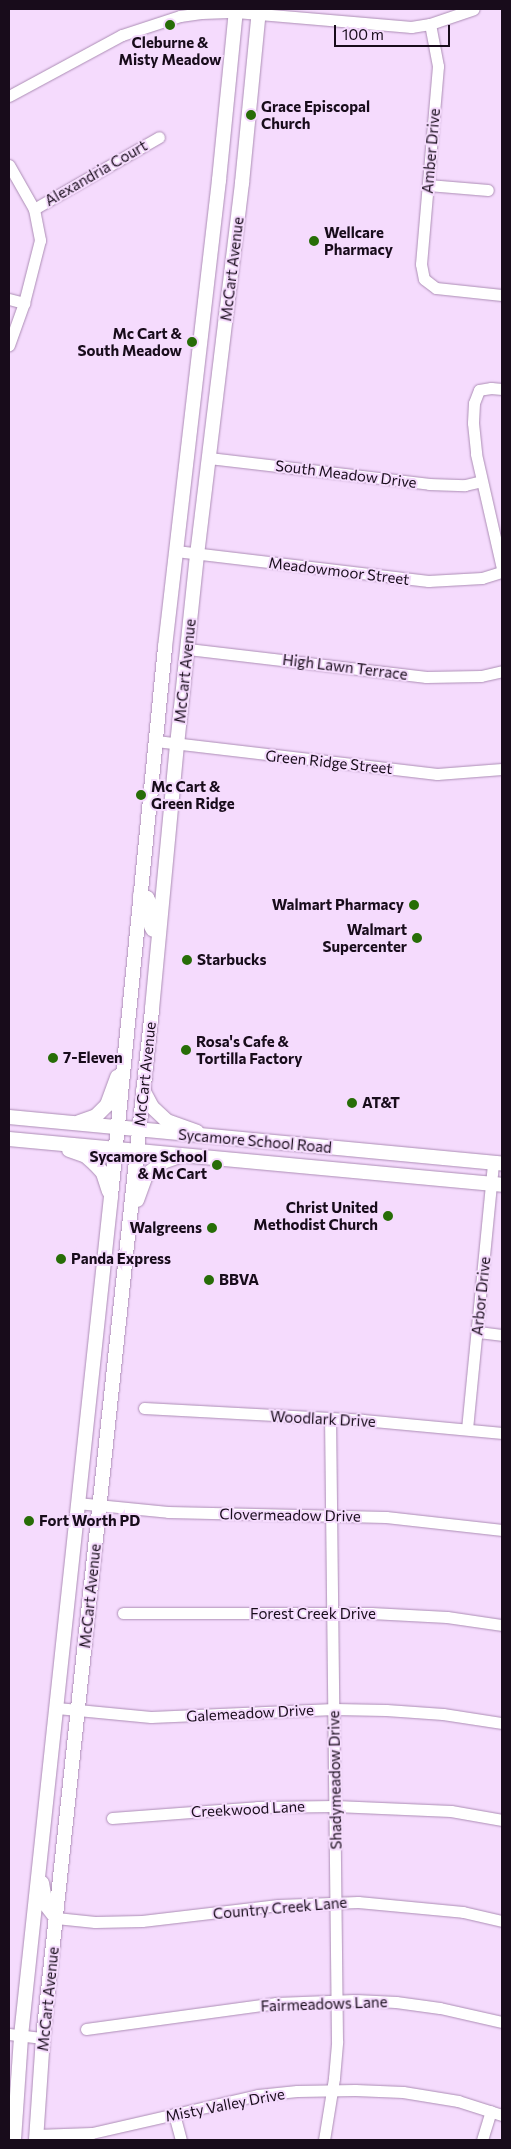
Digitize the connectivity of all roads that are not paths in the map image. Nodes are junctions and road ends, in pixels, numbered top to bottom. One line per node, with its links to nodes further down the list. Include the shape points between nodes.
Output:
1 (474, 9): 4 (street)
2 (236, 10): 3 (street); 5 (street, via 180,16 122,35); 8 (main road, McCart Avenue)
3 (259, 11): 4 (street, via 378,26); 9 (main road, McCart Avenue)
4 (430, 24): 10 (street, Amber Drive, via 438,66)
5 (9, 96)
6 (160, 137): 12 (street, Alexandria Court)
7 (9, 165): 12 (street)
8 (219, 180): 9 (main road); 20 (main road, McCart Avenue)
9 (242, 183): 18 (main road, McCart Avenue)
10 (428, 185): 11 (street); 13 (street, Amber Drive, via 421,264 424,279 436,288)
11 (488, 190)
12 (34, 209): 15 (street, via 40,248)
13 (502, 295)
14 (9, 299): 15 (street)
15 (24, 303): 16 (street)
16 (9, 345)
17 (502, 388): 19 (street, via 478,390 474,403 473,424)
18 (209, 458): 19 (street, South Meadow Drive, via 429,484 465,485); 21 (main road, McCart Avenue)
19 (482, 481): 22 (street)
20 (176, 551): 21 (street, Meadowmoor Street); 26 (main road, McCart Avenue)
21 (197, 555): 23 (street, Meadowmoor Street, via 428,581 474,578); 24 (main road, McCart Avenue)
22 (502, 568)
23 (502, 572)
24 (188, 649): 25 (street, High Lawn Terrace, via 426,677 481,676); 27 (main road, McCart Avenue)
25 (502, 671)
26 (156, 741): 27 (street, Green Ridge Street); 29 (main road, McCart Avenue)
27 (177, 745): 28 (street, Green Ridge Street, via 437,774); 31 (main road, McCart Avenue)
28 (502, 769)
29 (144, 860): 30 (main road, McCart Avenue); 31 (main road, via 150,869 152,893 155,898)
30 (140, 896): 32 (main road, via 147,898 150,904 151,926); 33 (main road, McCart Avenue)
31 (162, 899): 32 (main road, McCart Avenue)
32 (158, 939): 34 (main road, McCart Avenue)
33 (124, 1057): 36 (main road, via 107,1105 96,1116); 37 (main road, McCart Avenue)
34 (143, 1090): 38 (main road, McCart Avenue); 39 (main road, via 152,1107 167,1121)
35 (9, 1117): 36 (main road, Sycamore School Road)
36 (78, 1123): 37 (main road, Sycamore School Road)
37 (118, 1128): 38 (main road, Sycamore School Road); 43 (main road, McCart Avenue)
38 (139, 1130): 39 (main road, Sycamore School Road); 44 (main road, McCart Avenue)
39 (209, 1137): 42 (main road, Sycamore School Road)
40 (9, 1139): 41 (main road, Sycamore School Road)
41 (47, 1143): 43 (main road, Sycamore School Road); 49 (main road, via 86,1156 102,1173)
42 (334, 1147): 46 (main road, Sycamore School Road); 47 (main road)
43 (115, 1150): 44 (main road, Sycamore School Road); 49 (main road, McCart Avenue)
44 (136, 1152): 45 (main road, Sycamore School Road); 50 (main road, McCart Avenue)
45 (182, 1156): 47 (main road, Sycamore School Road); 50 (main road, via 163,1162 146,1175)
46 (498, 1163): 48 (street, Arbor Drive)
47 (333, 1170): 48 (main road, Sycamore School Road)
48 (497, 1185): 53 (street, Arbor Drive)
49 (111, 1196): 51 (main road, McCart Avenue)
50 (127, 1232): 52 (main road, McCart Avenue)
51 (98, 1319): 52 (main road); 59 (main road, McCart Avenue)
52 (118, 1320): 60 (main road, McCart Avenue)
53 (478, 1332): 54 (street); 57 (street, Arbor Drive)
54 (502, 1335)
55 (144, 1408): 56 (street, Woodlark Drive)
56 (330, 1419): 57 (street, Woodlark Drive); 61 (street, Shadymeadow Drive)
57 (467, 1429): 58 (street, Woodlark Drive)
58 (502, 1432)
59 (77, 1503): 60 (street, Clovermeadow Drive); 66 (main road, McCart Avenue)
60 (99, 1505): 61 (street, Clovermeadow Drive, via 168,1512); 68 (main road, McCart Avenue)
61 (332, 1516): 62 (street, Clovermeadow Drive, via 396,1518); 64 (street, Shadymeadow Drive)
62 (502, 1530)
63 (123, 1613): 64 (street, Forest Creek Drive)
64 (332, 1613): 65 (street, Forest Creek Drive, via 447,1617); 67 (street, Shadymeadow Drive)
65 (502, 1625)
66 (56, 1708): 68 (street, Galemeadow Drive); 73 (main road, McCart Avenue)
67 (334, 1709): 68 (street, Galemeadow Drive, via 151,1717); 69 (street, Galemeadow Drive, via 443,1714); 70 (street, Shadymeadow Drive)
68 (78, 1711): 75 (main road, McCart Avenue)
69 (502, 1723)
70 (335, 1806): 71 (street, Creekwood Lane, via 257,1807); 72 (street, Creekwood Lane, via 451,1811); 74 (street, Shadymeadow Drive)
71 (112, 1818)
72 (502, 1820)
73 (39, 1865): 75 (main road, via 46,1905); 77 (main road, McCart Avenue)
74 (336, 1902): 75 (street, Country Creek Lane, via 278,1905 142,1921 95,1922); 76 (street, Country Creek Lane, via 397,1904 463,1912); 78 (street, Shadymeadow Drive)
75 (56, 1918): 77 (main road); 82 (main road, McCart Avenue)
76 (502, 1921)
77 (32, 1933): 81 (main road, McCart Avenue)
78 (337, 2000): 79 (street, Fairmeadows Lane, via 396,2002); 80 (street, Fairmeadows Lane, via 276,2003); 83 (street, Shadymeadow Drive)
79 (502, 2022)
80 (86, 2029)
81 (15, 2035): 82 (street); 89 (main road, McCart Avenue)
82 (43, 2038): 88 (main road, McCart Avenue)
83 (333, 2090): 84 (street, Misty Valley Drive, via 403,2092 458,2101); 85 (street, Misty Valley Drive, via 258,2095); 91 (street, Shadymeadow Drive)
84 (491, 2111): 86 (street, Misty Valley Drive); 92 (street)
85 (174, 2114): 87 (street, Misty Valley Drive); 90 (street)
86 (502, 2115)
87 (92, 2137): 88 (street, Misty Valley Drive)
88 (36, 2138)
89 (14, 2140)
90 (181, 2140)
91 (324, 2140)
92 (482, 2140)

